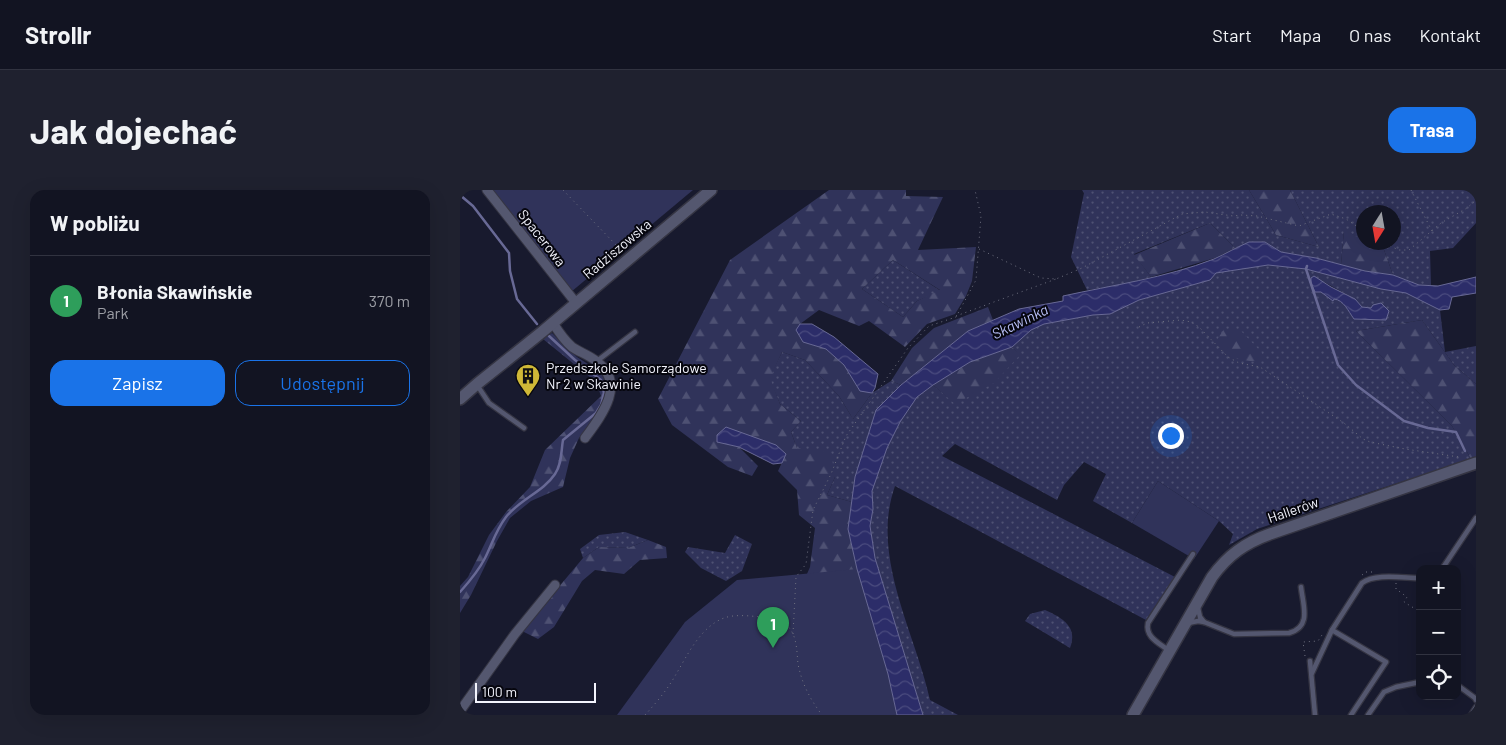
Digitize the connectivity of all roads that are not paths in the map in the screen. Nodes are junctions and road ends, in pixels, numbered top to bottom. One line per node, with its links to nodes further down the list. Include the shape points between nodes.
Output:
1 (487, 190): 3 (street, Spacerowa)
2 (711, 190): 3 (street, Radziszowska)
3 (576, 303): 4 (street, Radziszowska)
4 (553, 323): 6 (street, via 571,346); 7 (street, Radziszowska)
5 (635, 332): 6 (lane)
6 (597, 361): 10 (street, via 610,377 610,395)
7 (477, 384): 8 (street, Radziszowska); 9 (lane, via 489,403)
8 (460, 399)
9 (524, 428)
10 (586, 438)
11 (1475, 464): 18 (street, Hallerów, via 1256,539 1227,558)
12 (1476, 518): 14 (lane)
13 (1193, 554): 22 (lane, via 1148,623 1150,635)
14 (1445, 565)
15 (1416, 578): 21 (lane, via 1376,577 1365,581)
16 (555, 584): 29 (street)
17 (1301, 587): 19 (lane, via 1305,618 1296,632 1234,634)
18 (1198, 601): 19 (lane); 20 (street, Hallerów)
19 (1204, 622): 20 (lane, via 1192,621)
20 (1183, 627): 22 (street, Hallerów)
21 (1332, 630): 24 (lane); 32 (lane, via 1386,662)
22 (1169, 651): 30 (street, Hallerów)
23 (1310, 661): 24 (lane)
24 (1312, 673): 31 (lane)
25 (1416, 683): 33 (lane, via 1384,692)
26 (1461, 688): 27 (lane)
27 (1476, 699)
28 (1476, 707): 34 (lane)
29 (460, 711)
30 (1133, 715)
31 (1315, 715)
32 (1351, 715)
33 (1368, 715)
34 (1471, 715)

